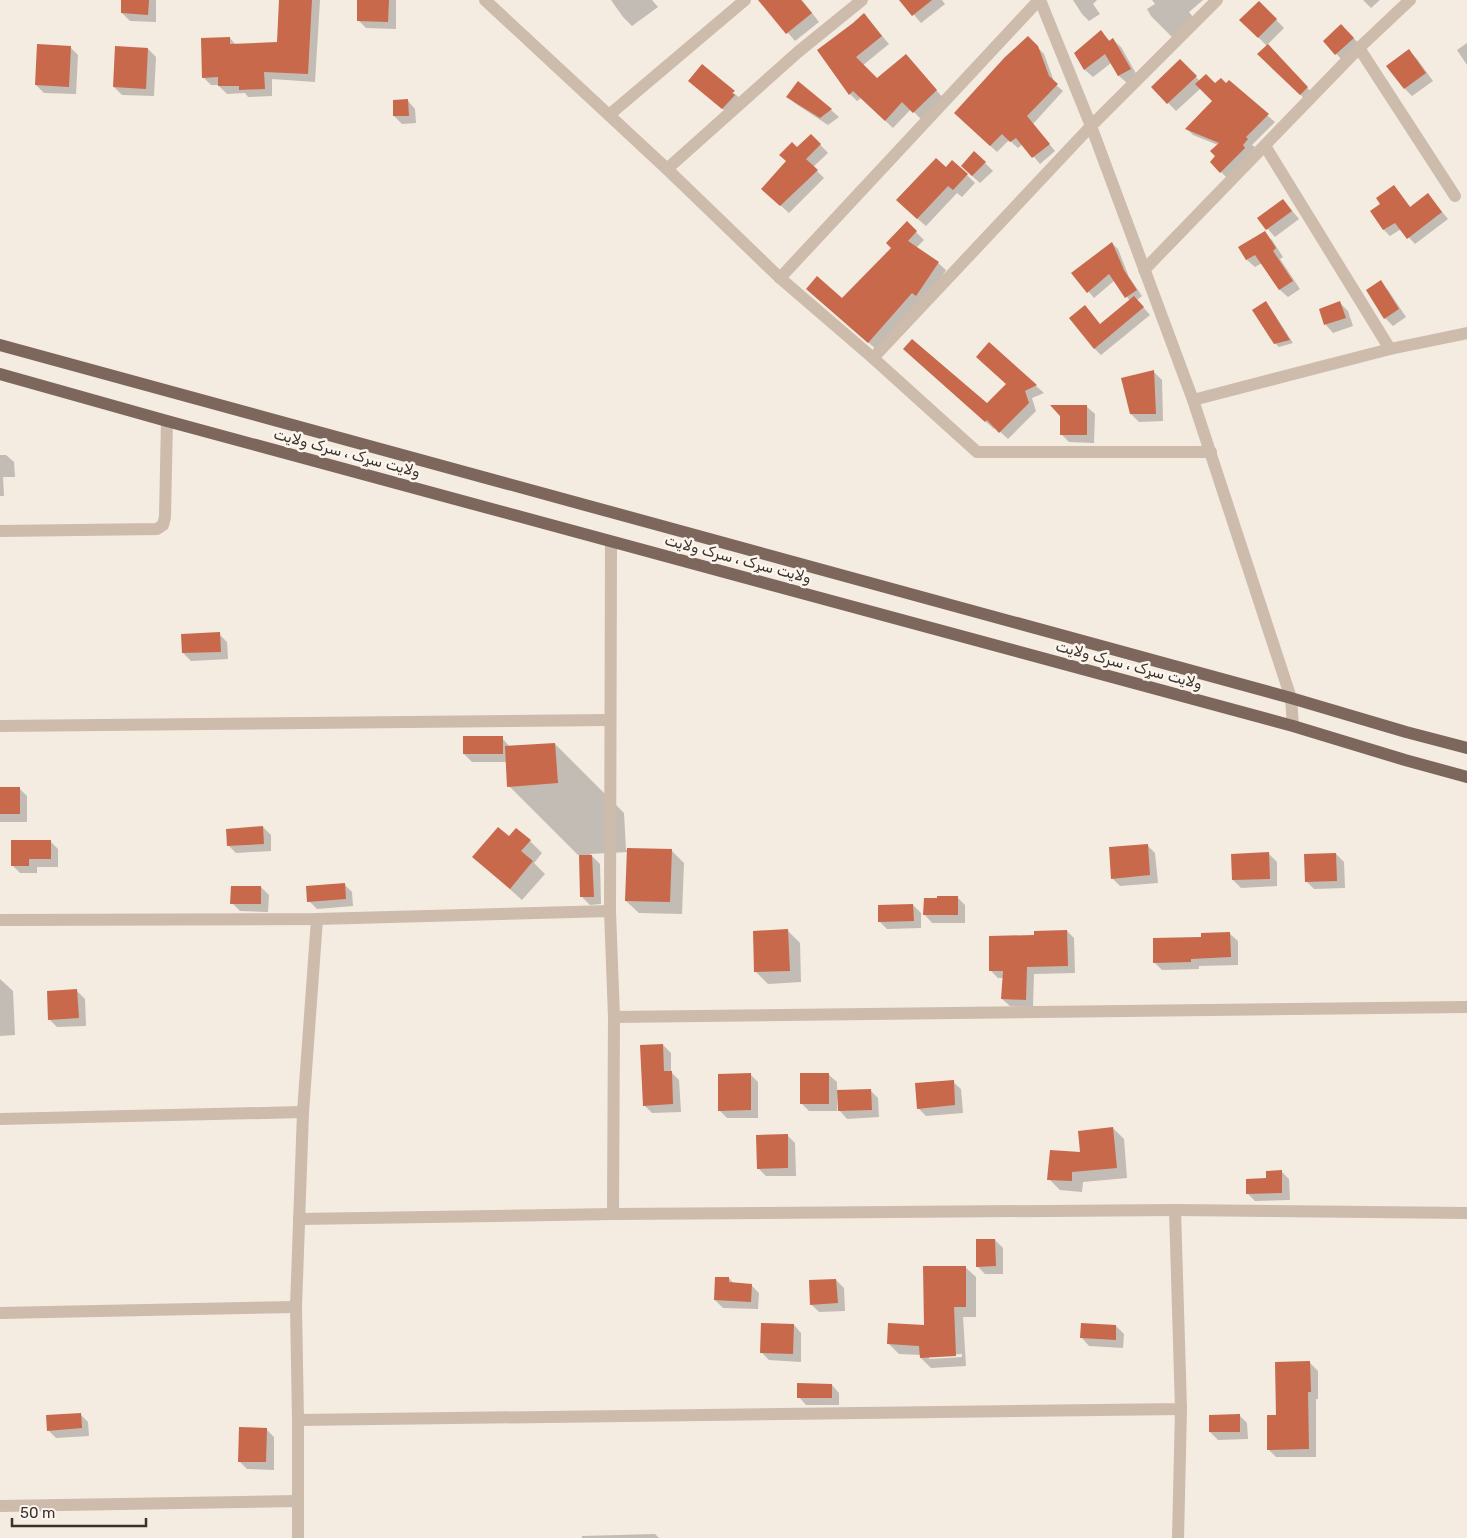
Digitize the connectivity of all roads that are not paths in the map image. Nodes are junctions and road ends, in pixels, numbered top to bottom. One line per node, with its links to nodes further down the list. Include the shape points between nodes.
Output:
1 (485, 0): 8 (street)
2 (745, 0): 8 (street)
3 (862, 0): 11 (street, via 798,52)
4 (1039, 0): 9 (street); 14 (street)
5 (1217, 0): 9 (street)
6 (1410, 0): 7 (street)
7 (1359, 48): 10 (street); 12 (street)
8 (609, 115): 11 (street)
9 (1091, 126): 13 (street); 18 (street)
10 (1265, 146): 13 (street); 17 (street)
11 (667, 169): 14 (street)
12 (1455, 196)
13 (1144, 270): 20 (street)
14 (780, 278): 18 (street)
15 (1467, 333): 17 (street)
16 (0, 345): 25 (main road, ولایت سړک ، سرک ولایت)
17 (1390, 349): 20 (street)
18 (873, 358): 22 (street, via 977,452)
19 (0, 374): 21 (main road, ولایت سړک ، سرک ولایت)
20 (1193, 400): 22 (street)
21 (167, 421): 23 (street, via 165,517 163,525 157,529); 24 (main road, ولایت سړک ، سرک ولایت)
22 (1211, 452): 25 (street)
23 (0, 531)
24 (611, 542): 26 (street); 28 (main road, ولایت سړک ، سرک ولایت)
25 (1291, 698): 28 (street); 29 (main road, ولایت سړک ، سرک ولایت)
26 (610, 720): 27 (street); 31 (street)
27 (0, 726)
28 (1293, 726): 30 (main road, ولایت سړک ، سرک ولایت)
29 (1467, 748)
30 (1467, 777)
31 (610, 911): 32 (street); 35 (street)
32 (317, 919): 33 (street); 36 (street)
33 (0, 920)
34 (1467, 1007): 35 (street)
35 (614, 1018): 40 (street)
36 (303, 1112): 37 (street); 41 (street)
37 (0, 1118)
38 (1175, 1210): 39 (street); 40 (street); 44 (street)
39 (1467, 1213)
40 (613, 1214): 41 (street)
41 (299, 1219): 42 (street)
42 (296, 1307): 43 (street); 45 (street)
43 (0, 1313)
44 (1181, 1409): 45 (street); 49 (street)
45 (298, 1420): 46 (street)
46 (297, 1502): 47 (street); 48 (street)
47 (0, 1506)
48 (298, 1538)
49 (1178, 1538)

